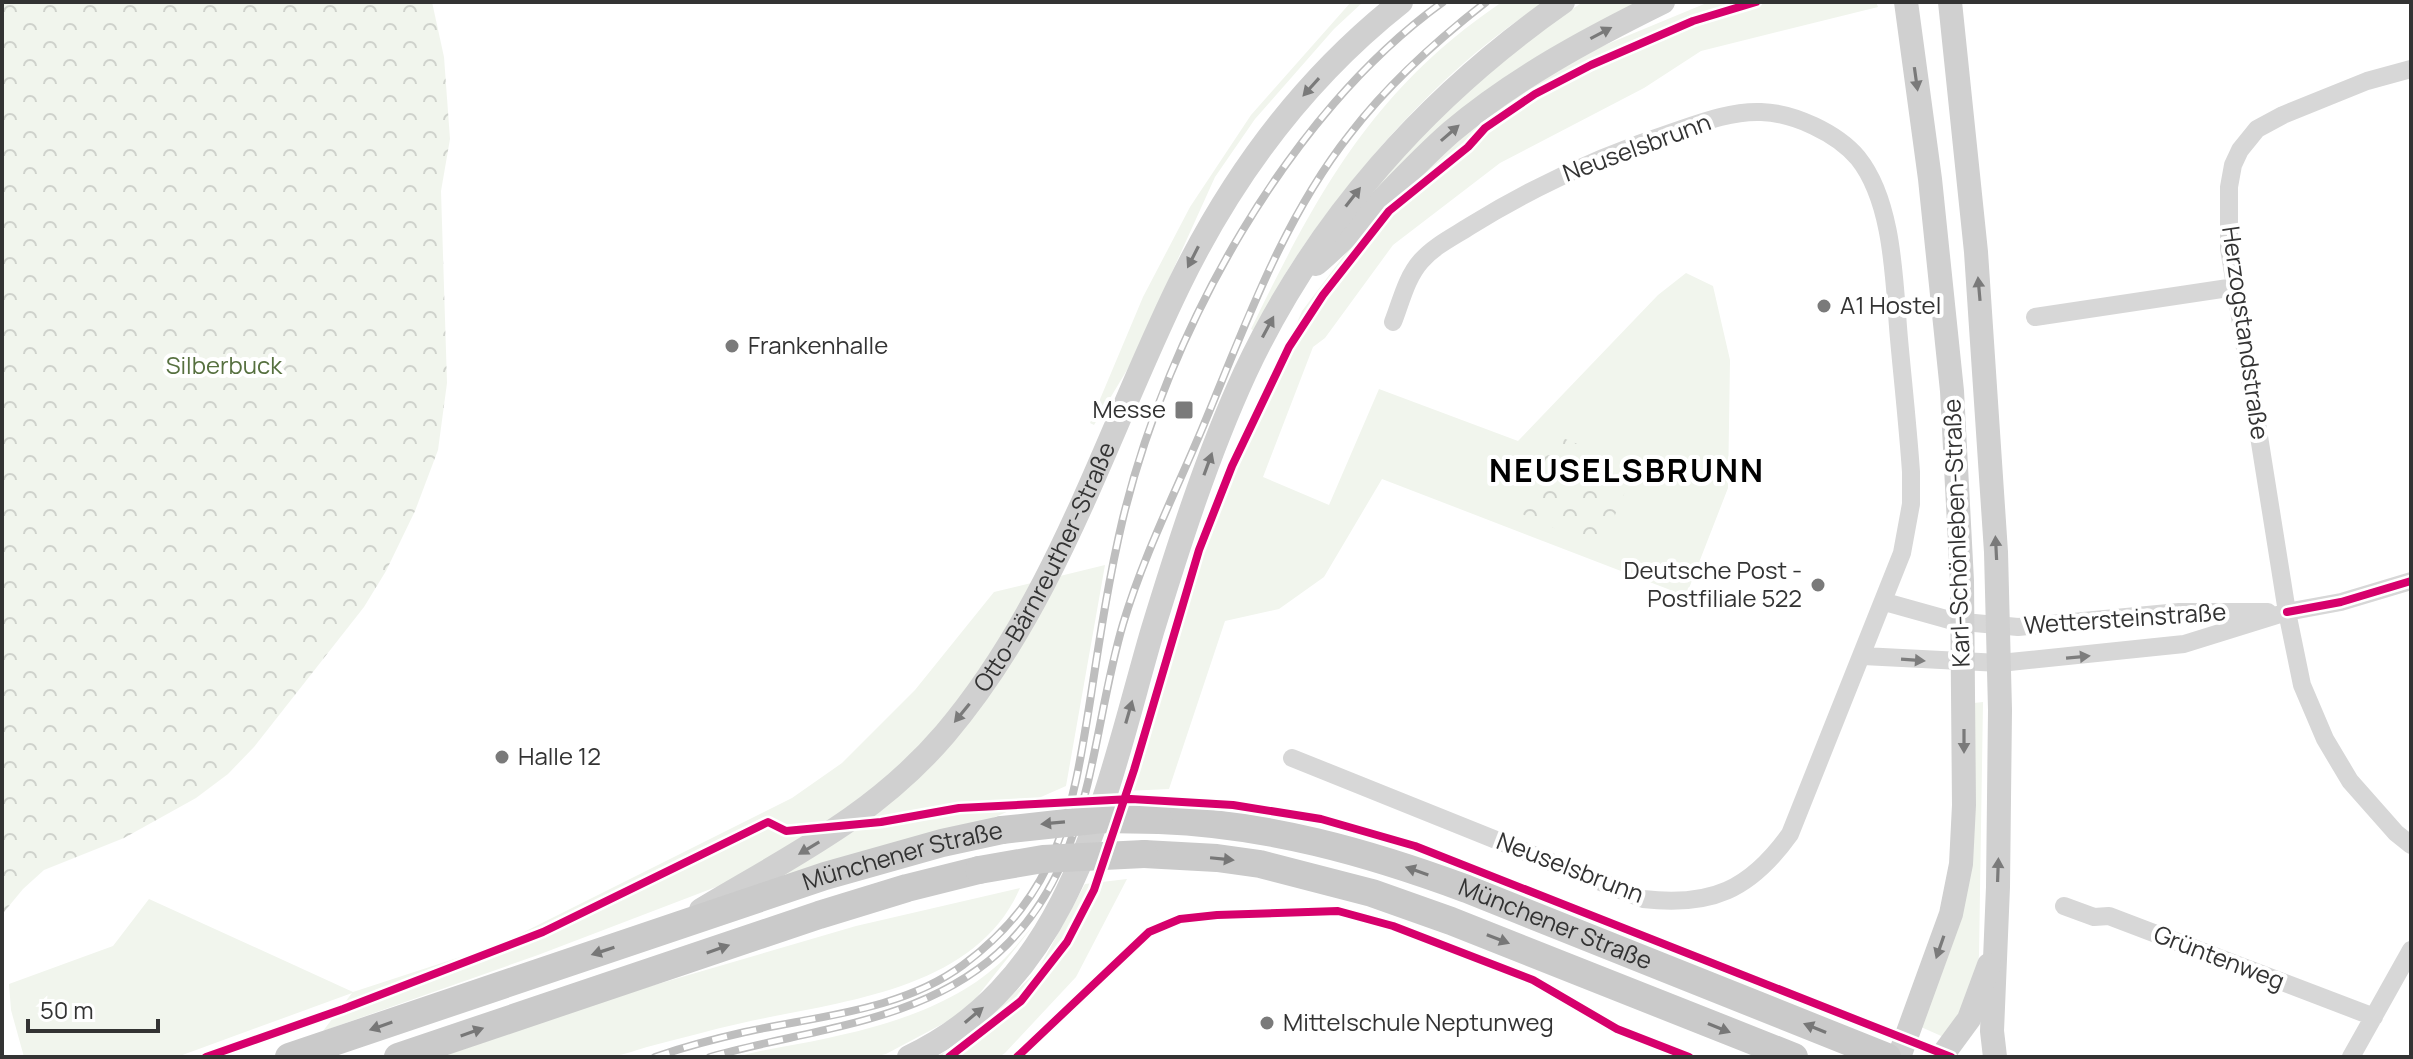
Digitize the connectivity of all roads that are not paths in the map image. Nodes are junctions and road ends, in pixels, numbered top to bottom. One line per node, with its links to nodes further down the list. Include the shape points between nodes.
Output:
1 (1389, 2): 9 (main road, Otto-Bärnreuther-Straße)
2 (1401, 2): 9 (main road, Otto-Bärnreuther-Straße)
3 (1563, 2): 11 (main road, one-way to 3, via 1344,208 1417,123 1492,55)
4 (1663, 2): 11 (main road, one-way to 4, via 1481,108 1541,67)
5 (1950, 2): 8 (main road, Karl-Schönleben-Straße)
6 (1957, 2): 8 (main road)
7 (1904, 6): 18 (main road, Karl-Schönleben-Straße, one-way to 18, via 1930,179 1952,391)
8 (1954, 30): 19 (main road, Karl-Schönleben-Straße, one-way to 8, via 1986,379)
9 (1366, 31): 26 (main road, Otto-Bärnreuther-Straße, one-way to 26, via 1277,127 1215,217 1166,312 1062,549 974,698 915,767 854,819)
10 (2411, 69): 12 (street, Herzogstandstraße, via 2283,115 2257,129 2240,150 2229,187)
11 (1293, 284): 32 (main road, one-way to 11, via 964,1024 994,998 1033,953 1065,899 1099,815 1208,462 1246,372)
12 (2235, 287): 13 (street); 17 (street, Herzogstandstraße)
13 (2035, 317)
14 (1393, 322): 16 (street, Neuselsbrunn, via 1420,262 1440,245 1527,191 1624,148 1721,117 1760,112 1787,115 1829,135 1856,156 1869,175 1882,208 1893,275 1911,504)
15 (2411, 581): 17 (street, Wettersteinstraße)
16 (1885, 602): 18 (street); 20 (street, Neuselsbrunn)
17 (2287, 612): 19 (street, Wettersteinstraße, via 2179,612); 22 (street, Wettersteinstraße, one-way to 17, via 2184,644); 24 (street, Herzogstandstraße, via 2302,685 2325,739 2350,781)
18 (1963, 622): 19 (street, Wettersteinstraße); 21 (main road, Karl-Schönleben-Straße)
19 (1999, 626): 22 (main road, Karl-Schönleben-Straße)
20 (1863, 656): 21 (street, one-way to 21); 23 (street, Neuselsbrunn, via 1790,834 1759,871 1700,900 1643,899)
21 (1963, 663): 22 (street, Wettersteinstraße); 35 (main road, Karl-Schönleben-Straße, one-way to 35, via 1964,805 1958,883)
22 (2000, 663): 27 (main road, Karl-Schönleben-Straße, one-way to 22)
23 (1292, 758)
24 (2411, 845)
25 (2064, 906): 29 (street, Grüntenweg, via 2094,917 2109,916)
26 (672, 928): 30 (main road, Münchener Straße, one-way to 30); 34 (main road, Münchener Straße, one-way to 26, bridge, via 1467,889 1377,858 1219,824 1103,819 1002,830 857,866)
27 (1995, 948): 36 (main road, Karl-Schönleben-Straße, via 1969,1019); 37 (main road, Karl-Schönleben-Straße)
28 (2411, 950): 29 (street)
29 (2374, 1017): 38 (street)
30 (289, 1057)
31 (398, 1057): 33 (main road, Münchener Straße, one-way to 33, bridge, via 850,905 979,870 1043,859 1144,854 1260,864 1372,893)
32 (909, 1057)
33 (1794, 1057)
34 (1887, 1057)
35 (1899, 1057)
36 (1941, 1057)
37 (1995, 1057)
38 (2351, 1057)

